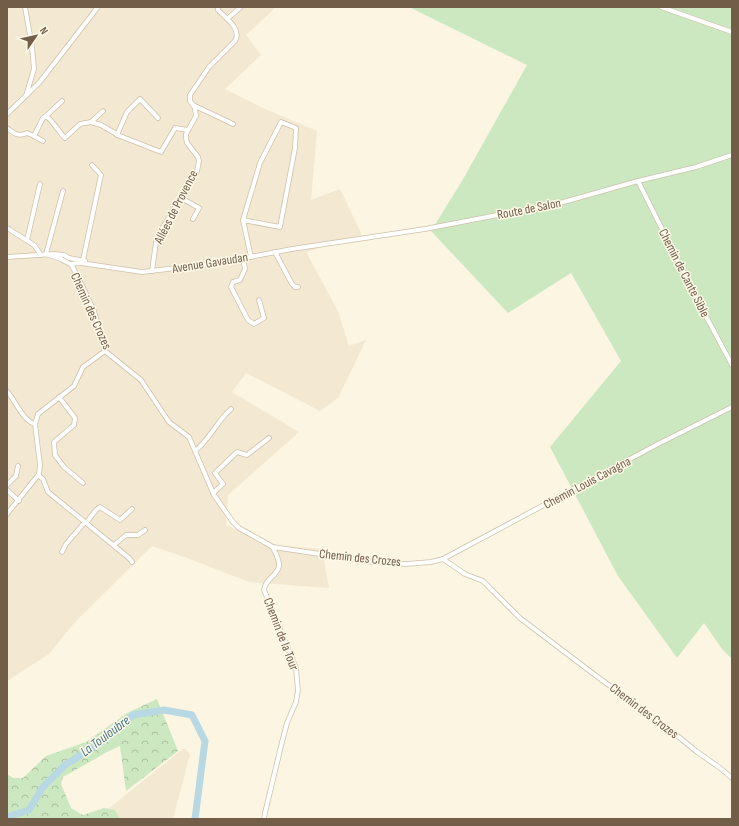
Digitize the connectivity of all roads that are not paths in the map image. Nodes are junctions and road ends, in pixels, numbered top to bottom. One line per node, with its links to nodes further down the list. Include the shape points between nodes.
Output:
1 (25, 7): 8 (street, via 34,70)
2 (98, 7): 8 (street)
3 (218, 7): 6 (street)
4 (241, 7): 6 (street)
5 (661, 7): 7 (street)
6 (226, 19): 10 (street, via 234,26 238,36 200,78 190,95)
7 (732, 32)
8 (26, 96): 12 (street)
9 (62, 101): 13 (street)
10 (191, 104): 16 (street); 18 (street, via 195,108 196,116)
11 (103, 111): 15 (street)
12 (8, 112)
13 (46, 116): 15 (street, via 65,138 80,124); 20 (street)
14 (158, 118): 19 (street, via 140,99 127,112)
15 (91, 122): 19 (street)
16 (233, 124)
17 (7, 128): 20 (street, via 18,135 27,133)
18 (188, 130): 19 (street, via 175,128 161,152); 27 (street, Allées de Provence, via 186,138 199,161 197,172)
19 (118, 135)
20 (34, 136): 21 (street)
21 (43, 140)
22 (732, 155): 24 (street, Route de Salon)
23 (92, 165): 38 (street, via 101,175)
24 (638, 181): 32 (street, Route de Salon, via 560,203 425,229); 45 (street, Chemin de Cante Sible)
25 (40, 184): 31 (street)
26 (63, 191): 34 (street)
27 (180, 198): 28 (street, via 199,208); 41 (street, Allées de Provence, via 156,242)
28 (193, 219)
29 (243, 220): 29 (street, via 280,227 295,148 296,128 282,122 260,163); 36 (street)
30 (7, 228): 31 (street)
31 (27, 240): 34 (street)
32 (322, 245): 33 (street, Avenue Gavaudan)
33 (275, 252): 36 (street, Avenue Gavaudan); 42 (street, via 292,284)
34 (44, 254): 35 (street); 39 (street)
35 (7, 257)
36 (251, 257): 37 (street, Avenue Gavaudan)
37 (243, 259): 41 (street, Avenue Gavaudan); 43 (street, via 245,269 240,280 234,282 231,287 248,320 254,324 264,318)
38 (84, 260): 39 (street, Avenue Gavaudan); 40 (street, Avenue Gavaudan)
39 (71, 261): 40 (street, Avenue Gavaudan); 44 (street, Chemin des Crozes, via 94,311)
40 (99, 266): 41 (street, Avenue Gavaudan, via 130,271)
41 (152, 271)
42 (298, 287)
43 (259, 300)
44 (106, 351): 47 (street, via 83,367 74,386); 52 (street, Chemin des Crozes, via 141,380 170,422 189,438)
45 (732, 365)
46 (7, 391): 50 (street, via 26,418)
47 (59, 397): 50 (street, via 38,414); 55 (street, via 75,418 74,425 54,442 55,455 64,467)
48 (732, 407): 67 (street, Chemin Louis Cavagna)
49 (231, 409): 52 (street, via 219,421 204,444)
50 (34, 424): 54 (street, via 40,465)
51 (269, 438): 58 (street, via 247,455 237,452 215,473 223,484)
52 (195, 451): 58 (street, Chemin des Crozes)
53 (18, 466): 56 (street, via 16,476)
54 (39, 476): 59 (street); 62 (street, via 48,492)
55 (84, 483)
56 (7, 485)
57 (7, 490): 59 (street)
58 (213, 493): 65 (street, Chemin des Crozes, via 239,528)
59 (19, 501): 61 (street)
60 (132, 509): 62 (street, via 120,520 100,507)
61 (7, 514)
62 (86, 522): 64 (street); 66 (street)
63 (145, 530): 64 (street, via 138,535 126,535)
64 (114, 545): 68 (street)
65 (273, 547): 67 (street, Chemin des Crozes, via 373,562 406,564); 70 (street, Chemin de la Tour, via 279,567 266,582 264,590 296,668 298,690 287,723)
66 (62, 552)
67 (443, 559): 69 (street, Chemin des Crozes, via 465,574 483,581 520,618)
68 (132, 562)
69 (732, 778)
70 (264, 819)

